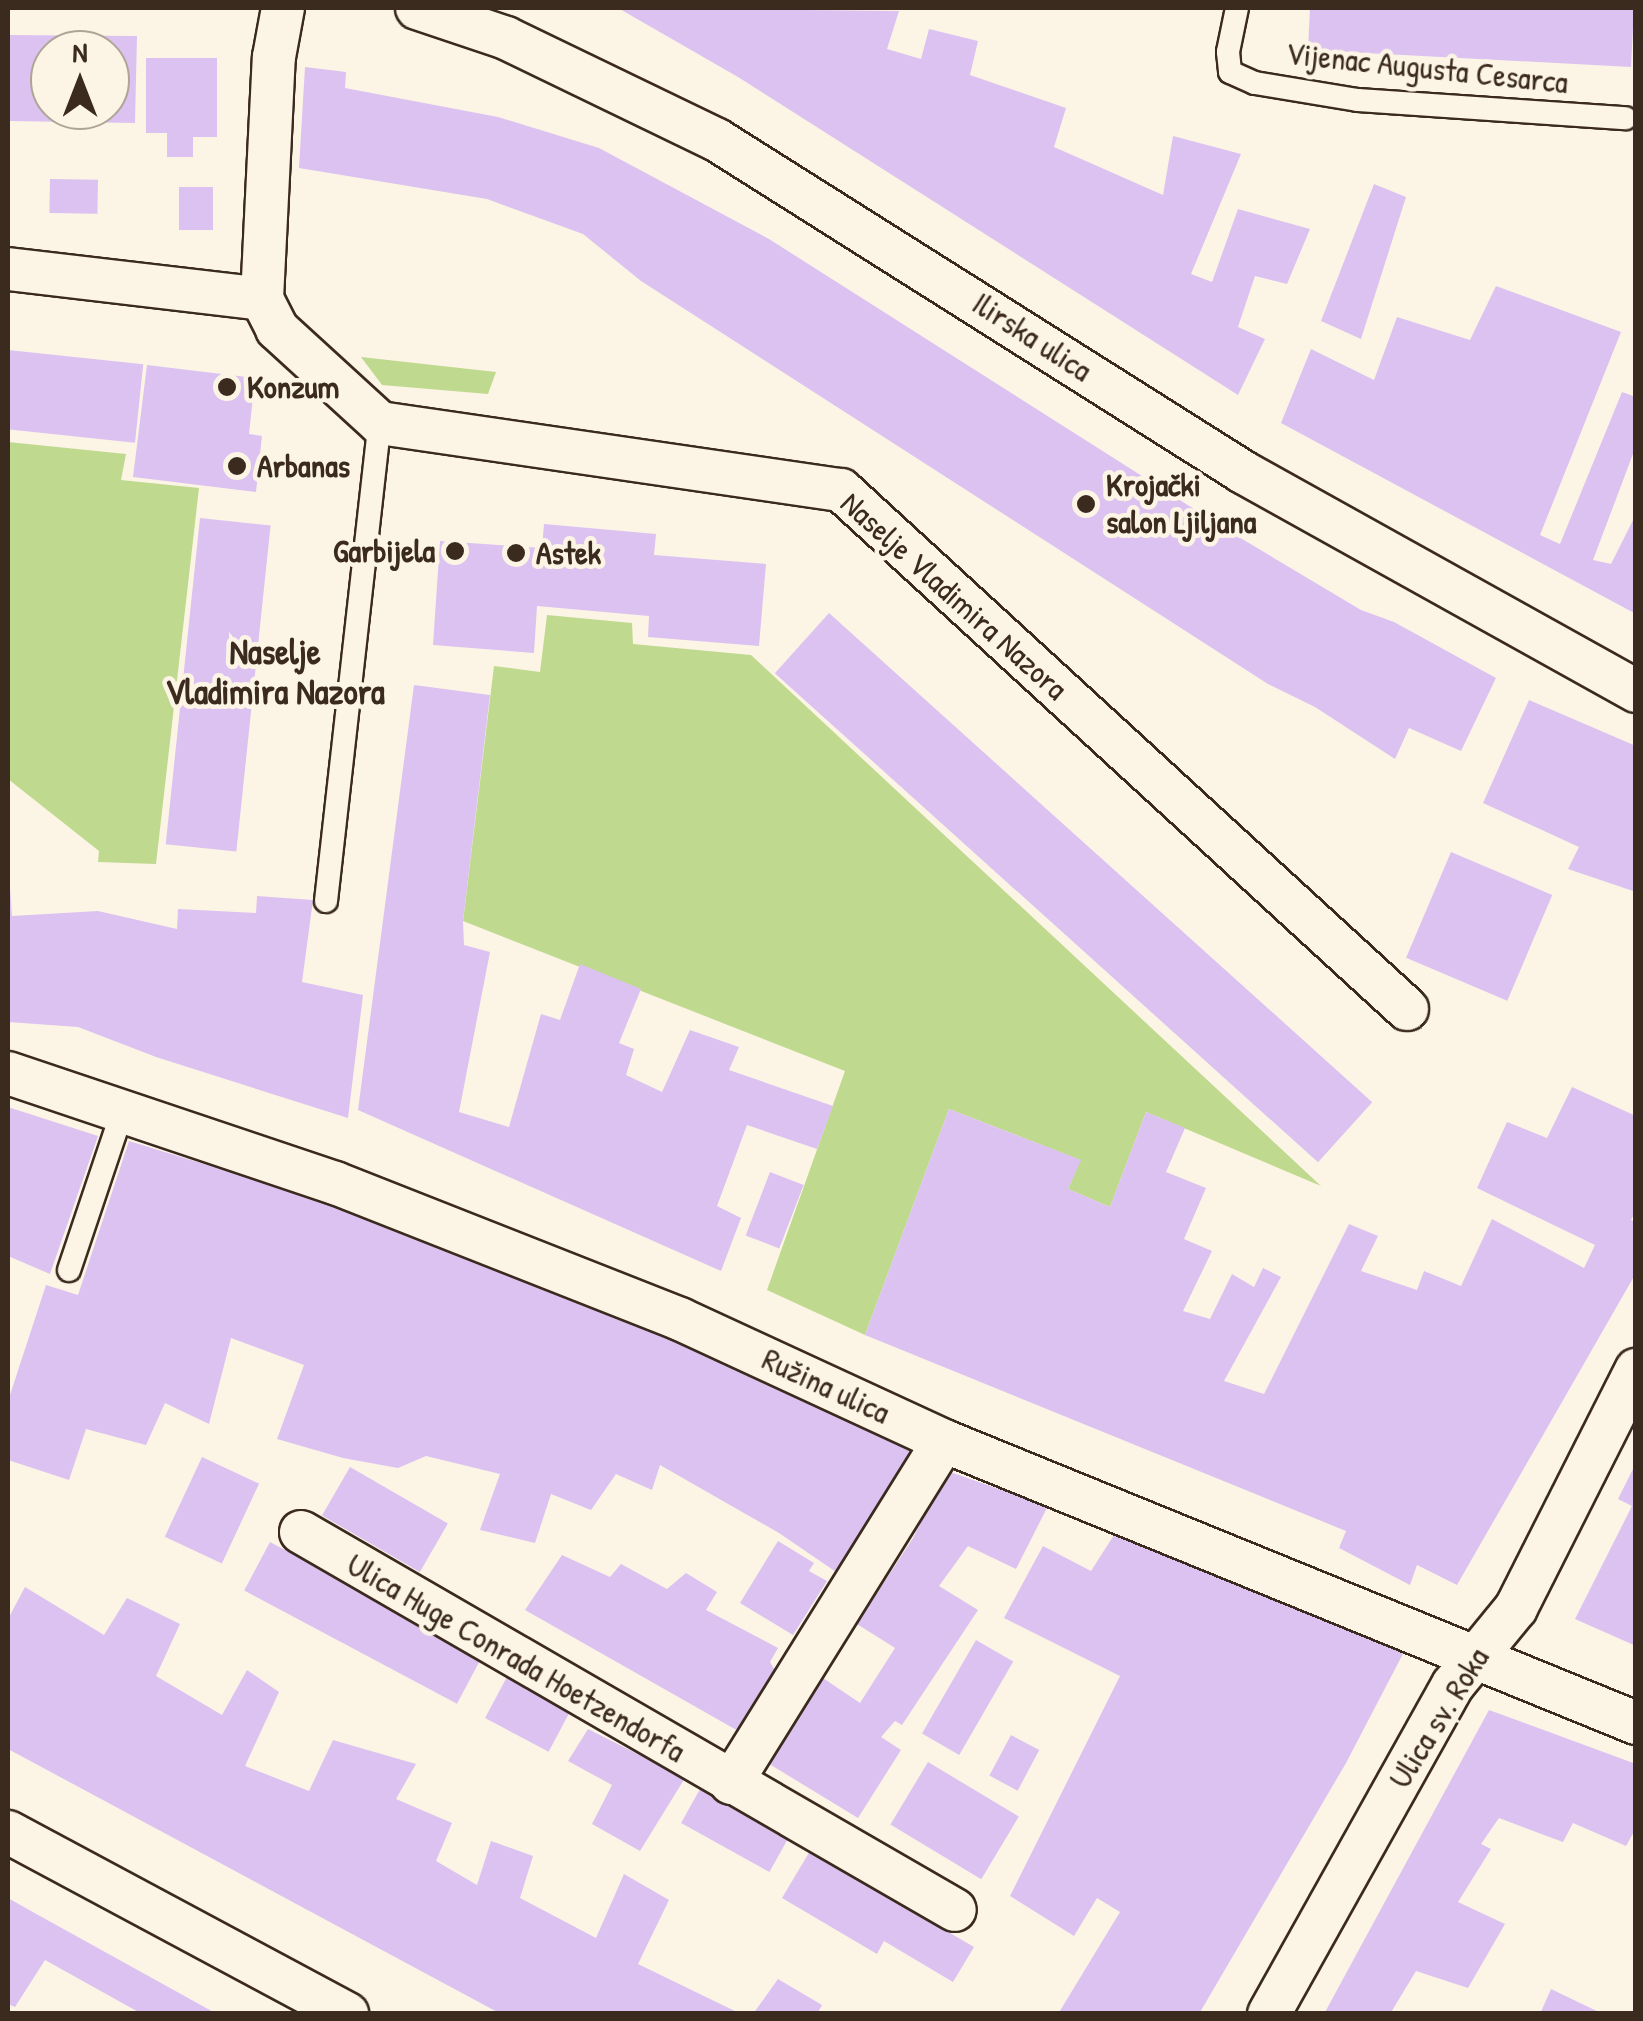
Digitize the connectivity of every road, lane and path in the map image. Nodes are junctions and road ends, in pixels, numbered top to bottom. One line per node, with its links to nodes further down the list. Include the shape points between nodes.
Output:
1 (283, 8): 6 (street, via 274,57)
2 (417, 8): 8 (street, Ilirska ulica, via 521,44 716,140 1243,472)
3 (1237, 8): 4 (lane, Vijenac Augusta Cesarca, via 1230,72 1254,83 1358,100)
4 (1624, 118)
5 (8, 269): 6 (street)
6 (262, 298): 7 (street, via 277,330)
7 (380, 423): 9 (lane); 10 (street, Naselje Vladimira Nazora, via 841,490)
8 (1636, 691)
9 (326, 901)
10 (1407, 1009)
11 (8, 1073): 12 (street, Ružina ulica)
12 (123, 1110): 13 (lane); 15 (street, Ružina ulica, via 335,1183 680,1318)
13 (69, 1270)
14 (1636, 1370): 17 (street, Ulica sv. Roka, via 1516,1608)
15 (944, 1441): 17 (street, Ružina ulica); 19 (street)
16 (301, 1532): 19 (street, Ulica Huge Conrada Hoetzendorfa)
17 (1472, 1658): 18 (street, Ružina ulica); 23 (street, Ulica sv. Roka)
18 (1636, 1723)
19 (732, 1783): 21 (street, Ulica Huge Conrada Hoetzendorfa)
20 (8, 1832): 22 (street)
21 (955, 1910)
22 (347, 2014)
23 (1269, 2014)

